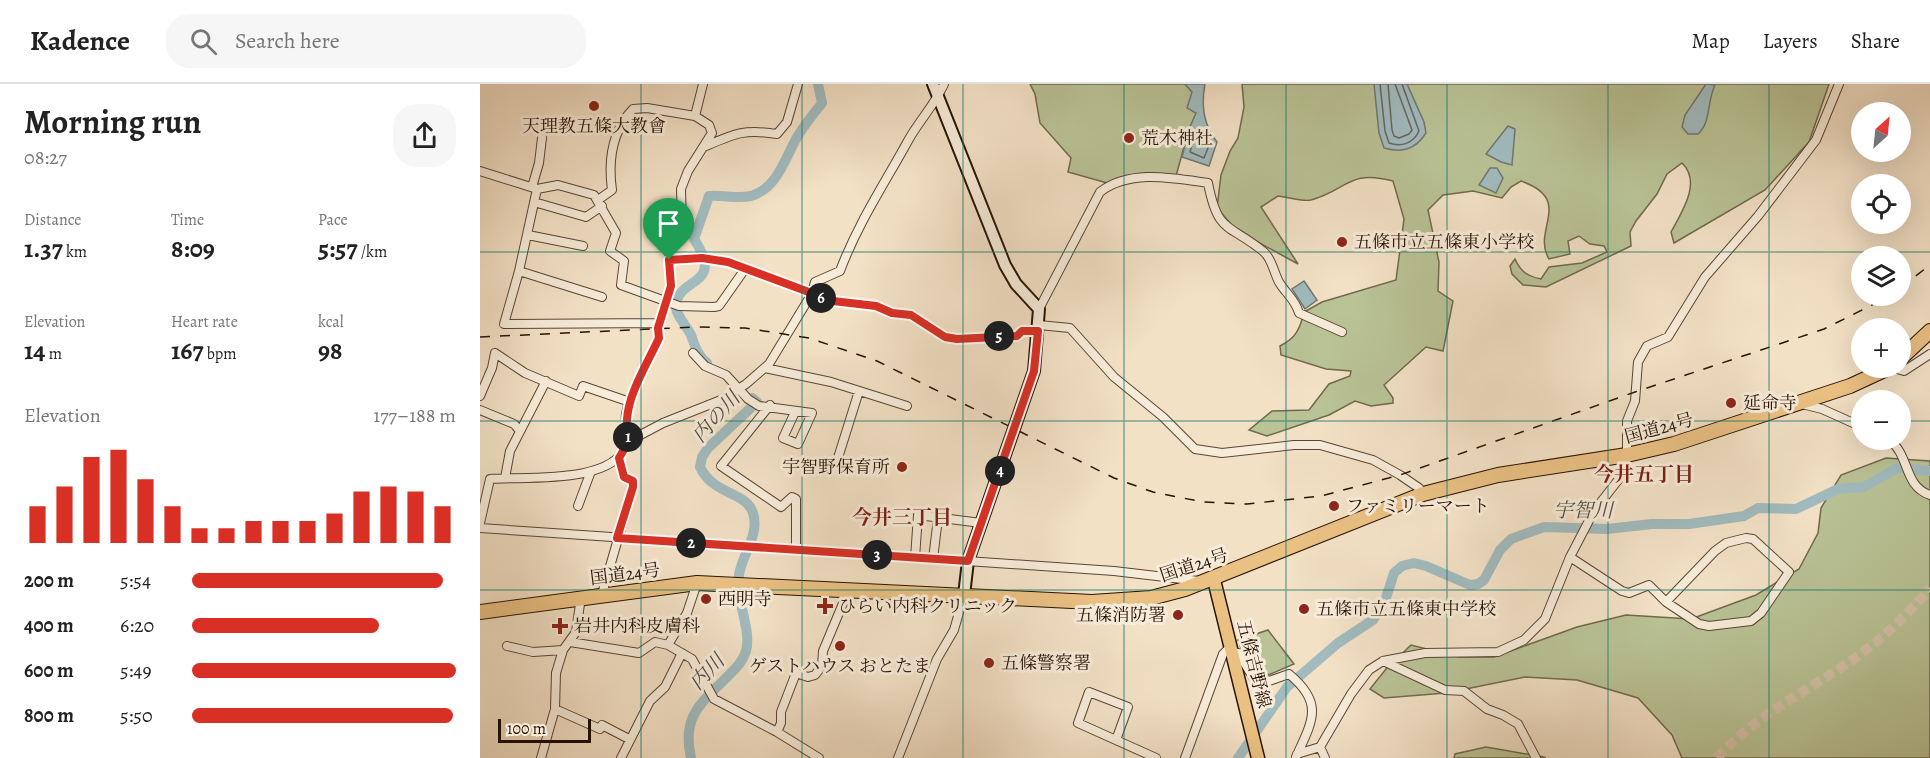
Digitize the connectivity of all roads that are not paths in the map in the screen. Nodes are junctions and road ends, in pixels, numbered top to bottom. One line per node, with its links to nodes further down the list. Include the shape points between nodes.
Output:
1 (703, 84): 7 (street)
2 (798, 84): 9 (street, via 787,122 777,134 736,132)
3 (933, 84): 6 (street)
4 (944, 84): 6 (street)
5 (1839, 84): 47 (street, via 1816,140 1705,277 1668,337 1647,346 1638,362 1635,401 1627,421)
6 (938, 97): 19 (street, via 869,205 840,271 815,282); 22 (street, via 1005,265)
7 (696, 116): 9 (street, via 711,129); 13 (street, via 633,109 610,155 612,190)
8 (542, 138): 11 (street)
9 (706, 146): 16 (street, via 684,177 682,226 669,249)
10 (480, 171): 11 (street)
11 (534, 188): 12 (street); 13 (street, via 558,185 594,195)
12 (534, 202): 13 (street, via 586,217); 14 (street)
13 (600, 203): 21 (street, via 616,233 610,251 624,261 621,285)
14 (528, 235): 15 (street); 18 (street)
15 (583, 246)
16 (669, 260): 17 (street, via 718,259); 21 (street)
17 (745, 269): 19 (street); 21 (street, via 719,306)
18 (519, 271): 20 (street); 23 (street, via 504,324)
19 (811, 295): 24 (street, via 911,315 945,337 957,339 1017,336); 31 (street)
20 (602, 297)
21 (672, 303): 23 (street)
22 (1039, 309): 24 (street); 26 (street, via 1100,192 1132,178 1176,178 1208,183 1218,220 1267,254 1299,313)
23 (659, 323): 37 (street, via 659,338)
24 (1038, 328): 52 (street, via 1070,328 1114,377 1195,449 1222,453 1320,445 1373,460 1410,481); 56 (street, via 1034,371)
25 (1930, 331): 27 (highway)
26 (1342, 332)
27 (1911, 349)
28 (693, 353): 34 (street, via 705,366 726,375)
29 (1930, 354): 30 (street)
30 (1911, 366)
31 (765, 368): 34 (street); 35 (street)
32 (1868, 378): 38 (highway, 国道24号)
33 (546, 381): 36 (street, via 495,354); 37 (street, via 579,396 583,386); 44 (street)
34 (739, 390): 39 (street, via 759,406); 45 (street)
35 (859, 391): 40 (street); 49 (street)
36 (480, 396)
37 (630, 402): 45 (street, via 625,429)
38 (1800, 403): 43 (street); 47 (highway, 国道24号)
39 (770, 405): 42 (street); 59 (street, via 721,466 781,507 792,497 796,499)
40 (907, 406)
41 (480, 410): 44 (street, via 514,424)
42 (795, 412): 42 (street, via 783,438 798,444 812,413)
43 (1851, 422)
44 (519, 431): 51 (street)
45 (629, 441): 48 (street)
46 (1899, 450): 53 (street, via 1913,484)
47 (1627, 455): 52 (highway, 国道24号, via 1498,475); 60 (street, via 1622,474 1594,511)
48 (619, 458): 50 (street); 58 (street, via 624,477 633,481 633,487)
49 (837, 461)
50 (591, 471): 51 (street, via 564,478); 54 (street)
51 (505, 478): 57 (street, via 490,479)
52 (1423, 494): 64 (highway, 国道24号)
53 (1930, 495)
54 (578, 506)
55 (938, 518): 56 (street); 61 (street, via 918,515); 62 (street)
56 (981, 523): 63 (street)
57 (480, 526): 58 (street)
58 (617, 538): 59 (street); 67 (street)
59 (796, 549): 61 (street)
60 (1570, 557): 70 (street, via 1622,591 1629,593 1649,585); 78 (street, via 1545,619 1512,647 1498,652 1425,653)
61 (915, 558): 62 (street)
62 (933, 559): 63 (street)
63 (968, 561): 64 (street); 68 (street)
64 (1208, 581): 68 (highway, 国道24号, via 1151,598 1122,601); 75 (main road, 五條吉野線)
65 (697, 583): 66 (highway, 国道24号); 67 (highway, 国道24号); 73 (street, via 687,613)
66 (849, 589): 68 (highway, 国道24号); 80 (street, via 823,651 822,666 815,675 796,673)
67 (602, 594): 69 (highway, 国道24号)
68 (964, 595): 89 (street, via 954,630 937,659)
69 (581, 597): 71 (highway, 国道24号); 72 (street, via 576,632)
70 (1666, 602): 70 (street, via 1699,624 1751,621 1789,572 1753,539 1746,538 1726,543 1715,551)
71 (480, 612)
72 (570, 642): 73 (street, via 639,653 655,642); 76 (street)
73 (668, 645): 77 (street)
74 (507, 646): 76 (street, via 539,653)
75 (1232, 649): 84 (street, via 1253,677 1269,681 1288,674 1302,685 1313,704); 85 (main road, 五條吉野線); 91 (street, via 1223,654)
76 (563, 650): 79 (street, via 556,673)
77 (682, 653): 80 (street, via 692,659 714,699); 81 (street, via 665,687 651,701)
78 (1383, 661): 83 (street, via 1369,670 1351,694); 93 (street, via 1445,690 1464,691 1487,709 1518,724)
79 (555, 709): 81 (street); 86 (street)
80 (777, 732): 88 (street)
81 (629, 739): 87 (street)
82 (1116, 740): 82 (street, via 1078,723 1089,692 1128,707); 90 (street)
83 (1320, 747): 84 (street); 92 (street)
84 (1296, 756)
85 (1258, 757)
86 (541, 758)
87 (621, 758)
88 (819, 758)
89 (898, 758)
90 (1156, 758)
91 (1185, 758)
92 (1325, 758)
93 (1536, 758)

